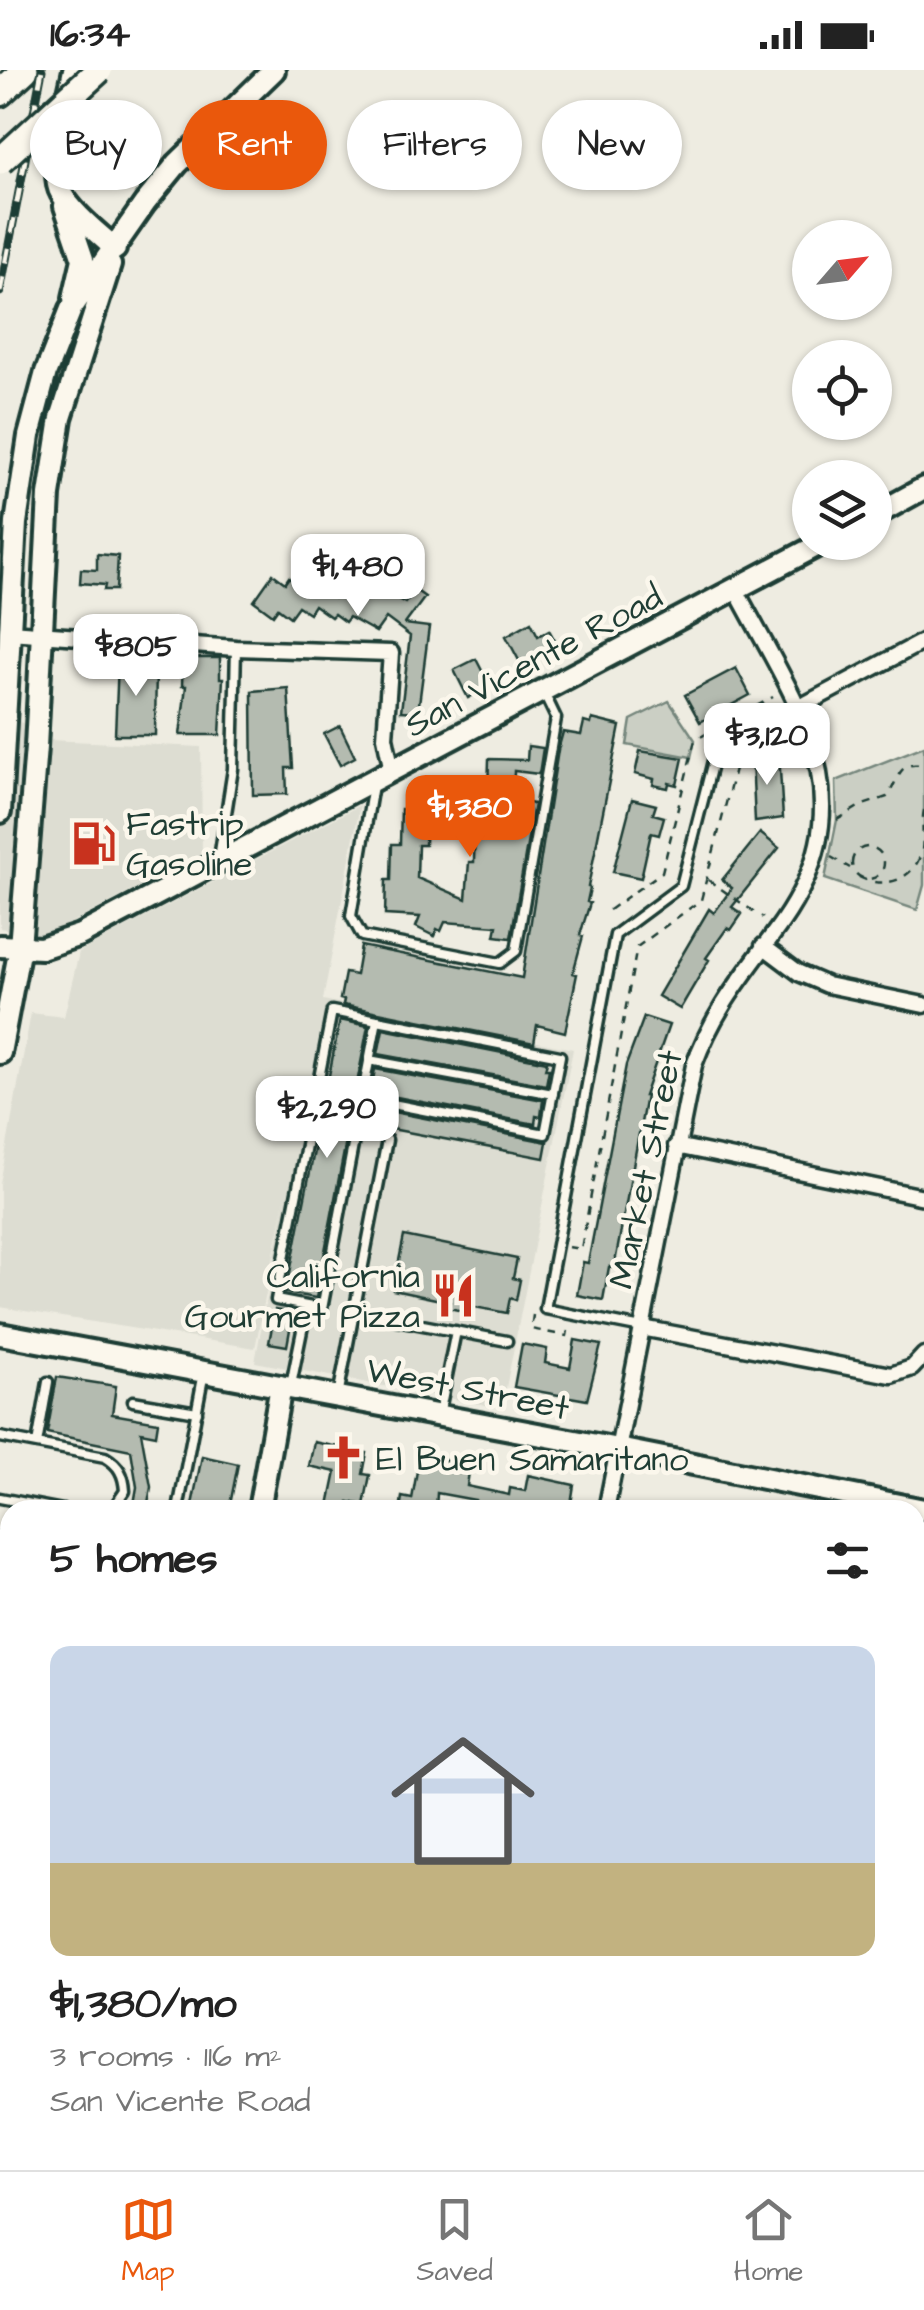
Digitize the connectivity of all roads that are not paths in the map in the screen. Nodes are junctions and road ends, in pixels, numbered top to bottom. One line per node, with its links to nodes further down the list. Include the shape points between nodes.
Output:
1 (25, 70): 5 (highway)
2 (74, 70): 6 (street)
3 (99, 70): 7 (highway, bridge)
4 (274, 70): 9 (street, via 176,164)
5 (0, 93)
6 (69, 100)
7 (0, 162)
8 (59, 190): 9 (street); 10 (street, via 83,258)
9 (115, 249): 10 (street); 16 (street, via 61,418)
10 (71, 309): 15 (street, via 29,436)
11 (924, 488): 12 (street)
12 (892, 506)
13 (792, 559): 14 (street, San Vicente Road)
14 (736, 590): 19 (street, San Vicente Road); 20 (street, Market Street)
15 (9, 632): 16 (street); 22 (street)
16 (40, 634): 18 (street); 26 (street, via 36,748)
17 (924, 641): 20 (street)
18 (236, 648): 21 (street, via 391,653); 24 (lane, via 234,769)
19 (544, 692): 21 (street, San Vicente Road); 21 (lane, via 556,718 516,951 500,963 366,938 352,916)
20 (800, 707): 25 (street, Market Street, via 820,774 818,842 804,884); 38 (lane, via 715,752 681,886 615,935 545,1309)
21 (383, 776): 24 (street, San Vicente Road)
22 (1, 788): 23 (street)
23 (0, 812)
24 (218, 865): 26 (street, San Vicente Road, via 80,935 41,948)
25 (764, 946): 27 (street, via 826,985); 34 (street, Market Street, via 706,1035)
26 (10, 947): 29 (street)
27 (924, 1004)
28 (377, 1020): 30 (lane); 31 (lane, via 560,1056); 36 (lane, via 332,1011 276,1300)
29 (0, 1054)
30 (370, 1060): 31 (lane); 32 (lane)
31 (553, 1094): 32 (lane, via 545,1134)
32 (362, 1098): 36 (lane, via 322,1309)
33 (387, 1140): 37 (lane)
34 (676, 1146): 35 (street); 38 (street, Market Street)
35 (924, 1197)
36 (307, 1306): 45 (lane)
37 (354, 1312): 39 (lane); 46 (lane)
38 (642, 1328): 42 (street, via 890,1375); 52 (street, Market Street)
39 (456, 1331): 41 (lane); 49 (lane)
40 (0, 1334): 43 (street, West Street)
41 (507, 1341)
42 (924, 1356)
43 (204, 1372): 45 (street, West Street); 48 (lane)
44 (48, 1382): 51 (lane)
45 (286, 1387): 46 (street, West Street); 55 (street)
46 (337, 1397): 49 (street, West Street)
47 (133, 1401): 48 (lane)
48 (196, 1412): 54 (lane)
49 (439, 1416): 52 (street, West Street)
50 (0, 1436): 51 (lane)
51 (36, 1444): 53 (lane, via 114,1462 124,1491)
52 (618, 1449): 56 (street, Market Street); 57 (street, West Street)
53 (118, 1500)
54 (180, 1500)
55 (260, 1500)
56 (608, 1500)
57 (874, 1500)

